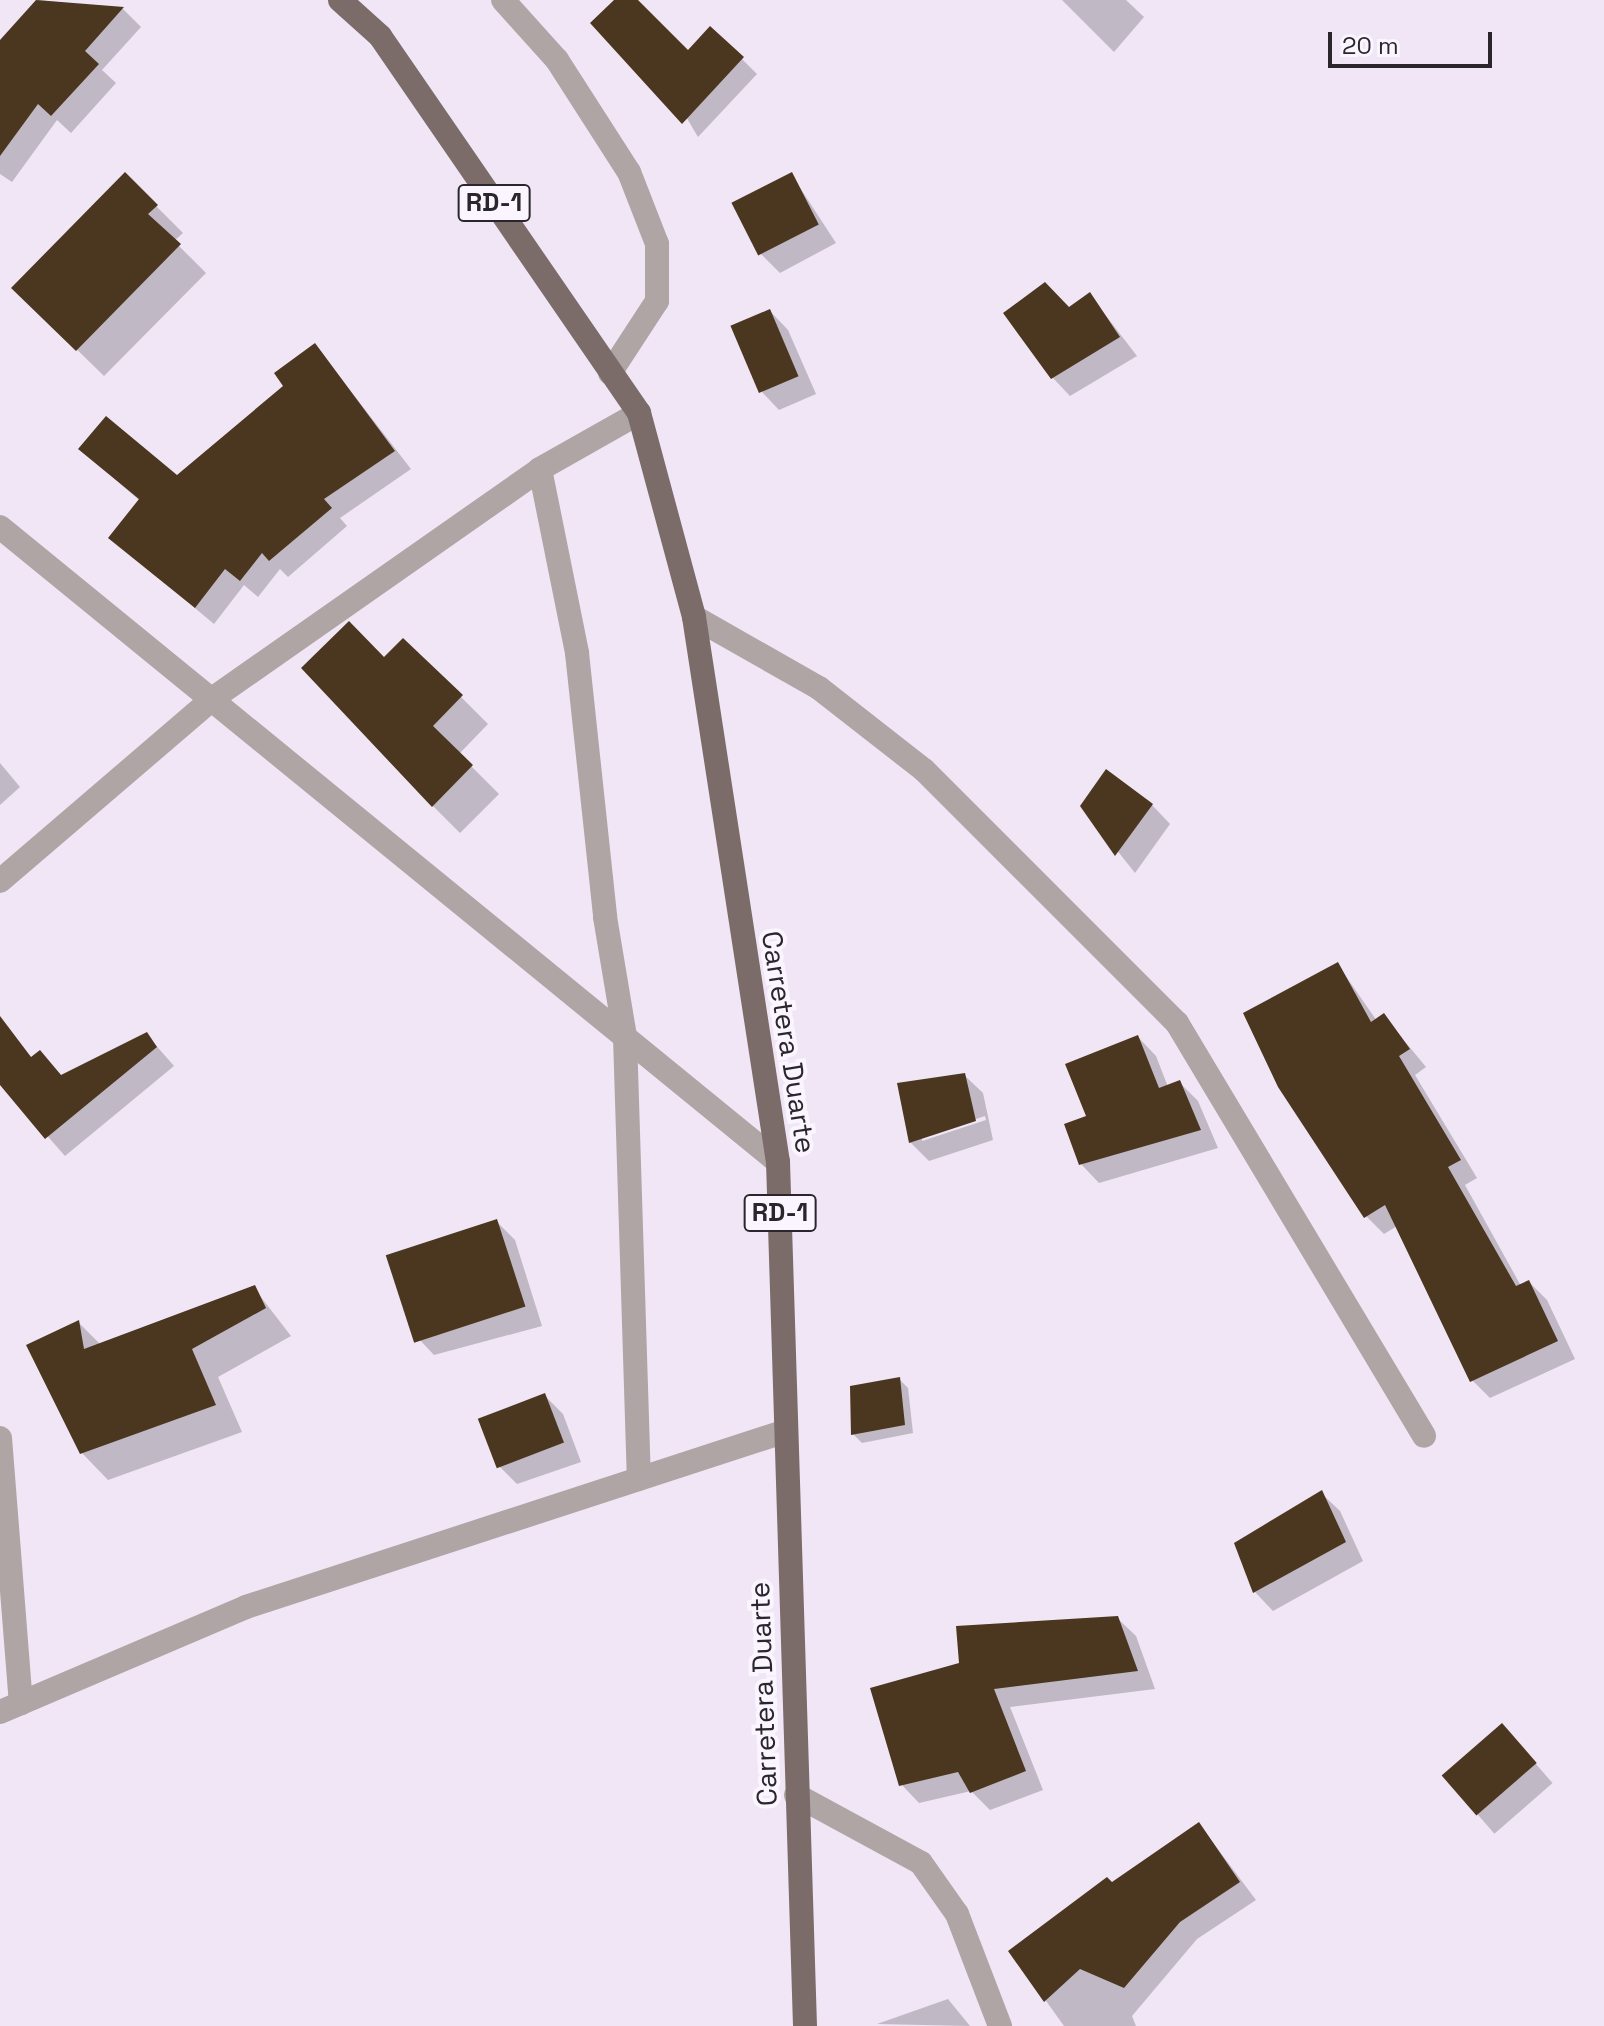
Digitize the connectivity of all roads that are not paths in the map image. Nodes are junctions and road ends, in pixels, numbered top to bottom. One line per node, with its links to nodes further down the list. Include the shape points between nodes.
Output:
1 (340, 0): 3 (main road, RD-1, via 380,36)
2 (503, 0): 3 (street, via 557,60 629,172 657,244 657,301)
3 (610, 373): 4 (main road, RD-1)
4 (639, 413): 5 (street); 7 (main road, Carretera Duarte / RD-1)
5 (540, 469): 8 (street); 10 (street, via 577,653)
6 (0, 527): 8 (street)
7 (694, 617): 11 (main road, Carretera Duarte / RD-1); 13 (street, via 819,688 924,770 1177,1023)
8 (212, 699): 9 (street); 10 (street)
9 (0, 881)
10 (625, 1037): 11 (street); 15 (street)
11 (778, 1162): 12 (main road, Carretera Duarte / RD-1)
12 (786, 1431): 15 (street); 17 (main road, Carretera Duarte / RD-1)
13 (1424, 1436)
14 (0, 1438): 16 (street)
15 (639, 1479): 16 (street, via 246,1607)
16 (10, 1708)
17 (796, 1795): 18 (main road, Carretera Duarte / RD-1); 19 (street, via 921,1863 957,1914)
18 (805, 2026)
19 (1000, 2026)

